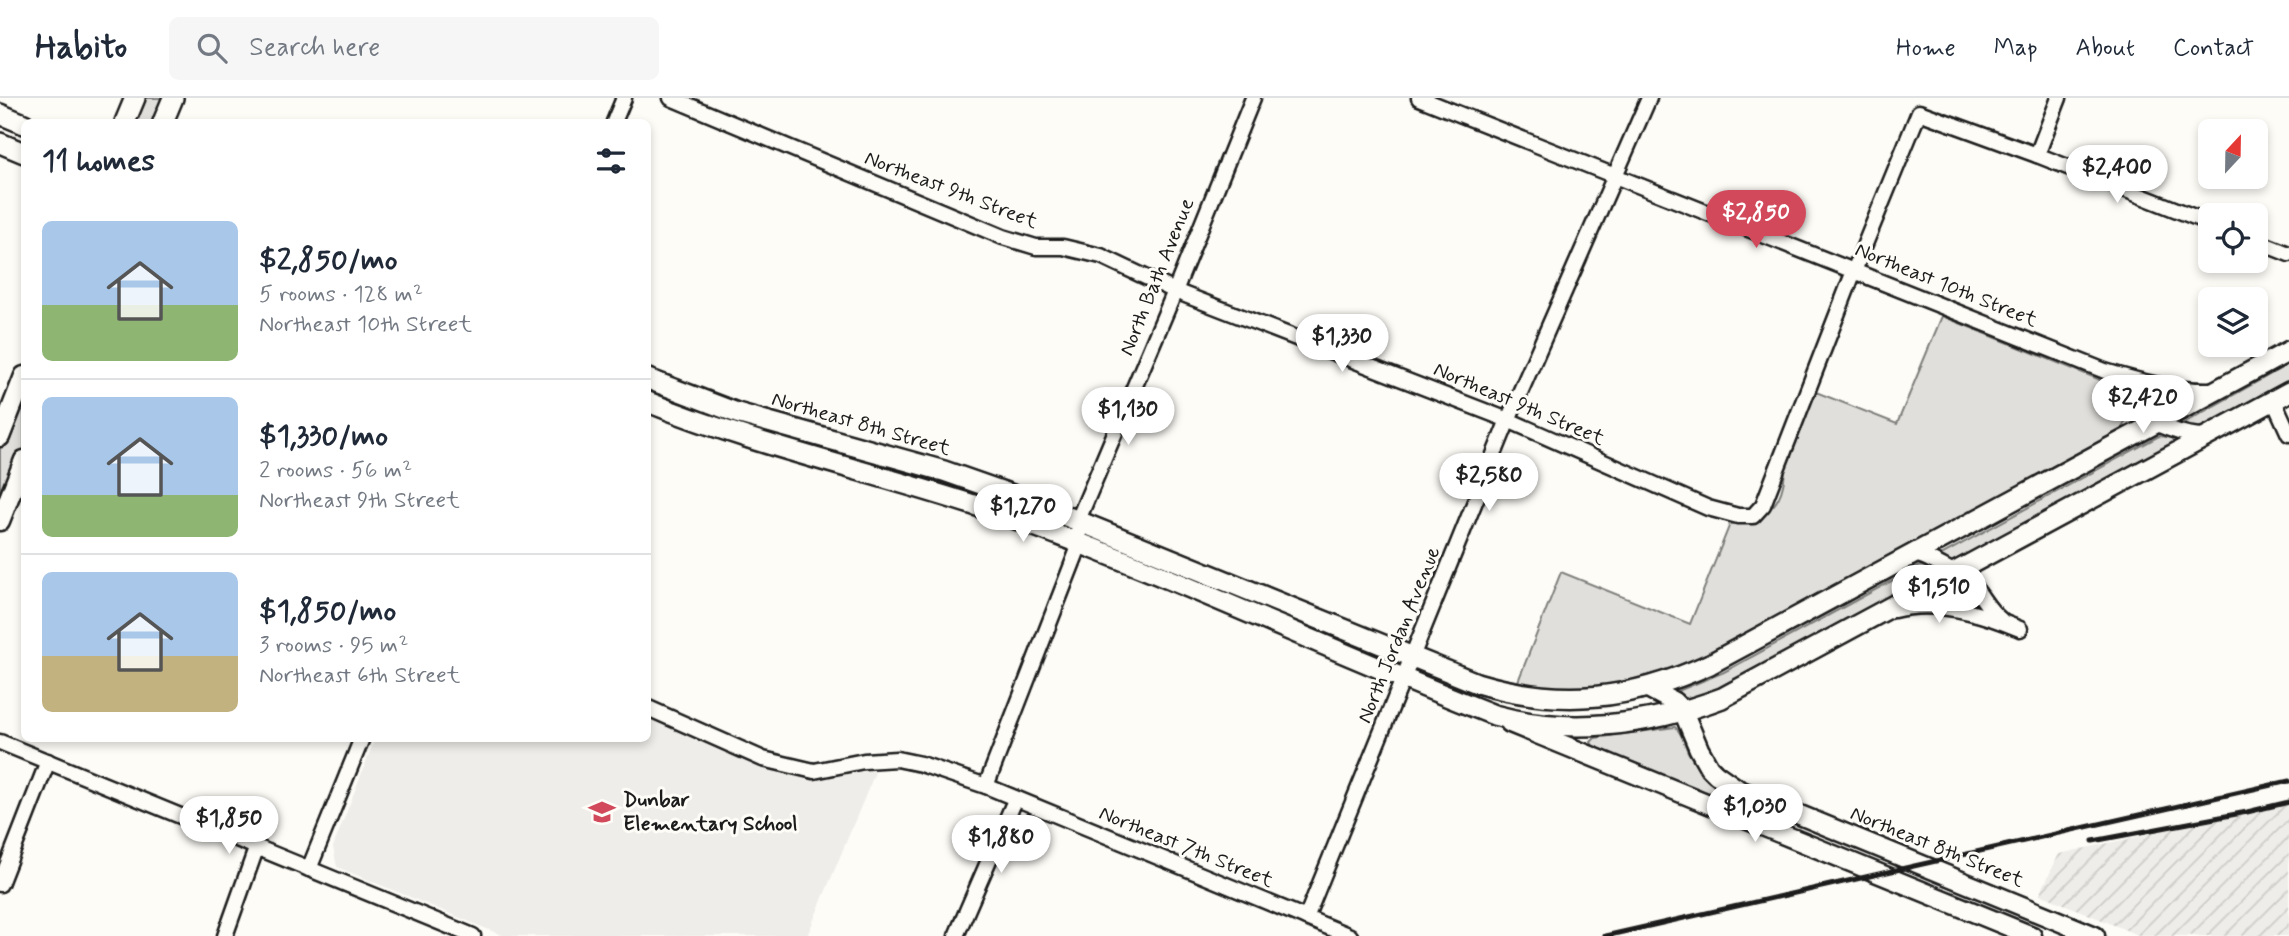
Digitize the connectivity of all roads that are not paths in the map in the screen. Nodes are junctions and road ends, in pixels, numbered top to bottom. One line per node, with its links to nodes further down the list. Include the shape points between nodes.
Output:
1 (135, 98): 10 (main road)
2 (173, 98): 11 (main road)
3 (624, 98): 12 (street)
4 (671, 98): 22 (street, Northeast 9th Street, via 1003,237 1036,247 1063,247 1101,256)
5 (1253, 98): 22 (street, North Bath Avenue)
6 (1419, 98): 17 (street, Northeast 10th Street)
7 (1649, 98): 17 (street, North Jordan Avenue)
8 (2059, 98): 16 (street)
9 (0, 114): 13 (main road)
10 (126, 119)
11 (164, 119)
12 (615, 119)
13 (21, 123)
14 (0, 143): 15 (main road)
15 (21, 152)
16 (2037, 155): 18 (street); 21 (street, via 1919,112)
17 (1615, 175): 21 (street, Northeast 10th Street); 30 (street, North Jordan Avenue)
18 (2198, 218)
19 (2268, 246): 20 (street)
20 (2289, 254)
21 (1854, 271): 24 (street, Northeast 10th Street); 30 (street, Northeast 9th Street, via 1763,505 1753,516 1708,508)
22 (1175, 291): 30 (street, Northeast 9th Street); 36 (street, North Bath Avenue)
23 (2289, 351): 27 (main road, Northeast 8th Street)
24 (2105, 371): 27 (street, Northeast 10th Street, via 2154,385); 31 (street, Northeast 10th Street, via 2126,386 2140,411)
25 (651, 380): 36 (main road, Northeast 8th Street, via 750,417 944,471)
26 (21, 384): 33 (street)
27 (2217, 390): 31 (main road, Northeast 8th Street)
28 (2281, 397): 32 (street); 34 (main road, Northeast 8th Street)
29 (651, 403): 38 (main road, Northeast 8th Street, via 726,432 928,489)
30 (1508, 420): 44 (street, North Jordan Avenue)
31 (2157, 423): 34 (street, Northeast 10th Street, via 2188,436); 39 (main road, Northeast 8th Street)
32 (2289, 433)
33 (0, 436)
34 (2208, 436): 40 (main road, Northeast 8th Street)
35 (21, 468): 37 (street)
36 (1077, 520): 38 (street); 44 (main road, Northeast 8th Street)
37 (0, 521)
38 (1080, 544): 45 (main road, Northeast 8th Street); 53 (street)
39 (1915, 554): 40 (street); 46 (main road, Northeast 8th Street, via 1710,664)
40 (1952, 574): 41 (main road, Northeast 8th Street); 42 (street, via 1972,584)
41 (1873, 616): 42 (street, via 1927,606); 48 (main road, Northeast 8th Street, via 1732,693)
42 (2005, 623): 43 (street)
43 (2020, 629)
44 (1412, 658): 45 (street, North Jordan Avenue); 46 (main road, Northeast 8th Street, via 1477,683 1531,696 1595,698)
45 (1404, 678): 49 (main road, Northeast 8th Street); 58 (street, North Jordan Avenue)
46 (1648, 688): 48 (street)
47 (651, 709): 53 (street, Northeast 7th Street, via 763,759 814,771 897,759)
48 (1684, 711): 49 (main road, Northeast 8th Street, via 1573,727); 64 (street, Northeast 8th Street, via 1709,767 1739,790)
49 (1494, 715): 63 (street)
50 (0, 742): 52 (street)
51 (360, 742): 56 (street)
52 (48, 761): 55 (street); 57 (street)
53 (986, 786): 54 (street, Northeast 7th Street)
54 (1015, 800): 58 (street, Northeast 7th Street); 61 (street)
55 (256, 849): 56 (street); 59 (street)
56 (309, 869): 60 (street)
57 (0, 884)
58 (1306, 918): 62 (street, Northeast 7th Street)
59 (225, 936)
60 (472, 936)
61 (956, 936)
62 (1350, 936)
63 (2032, 936)
64 (2095, 936)

